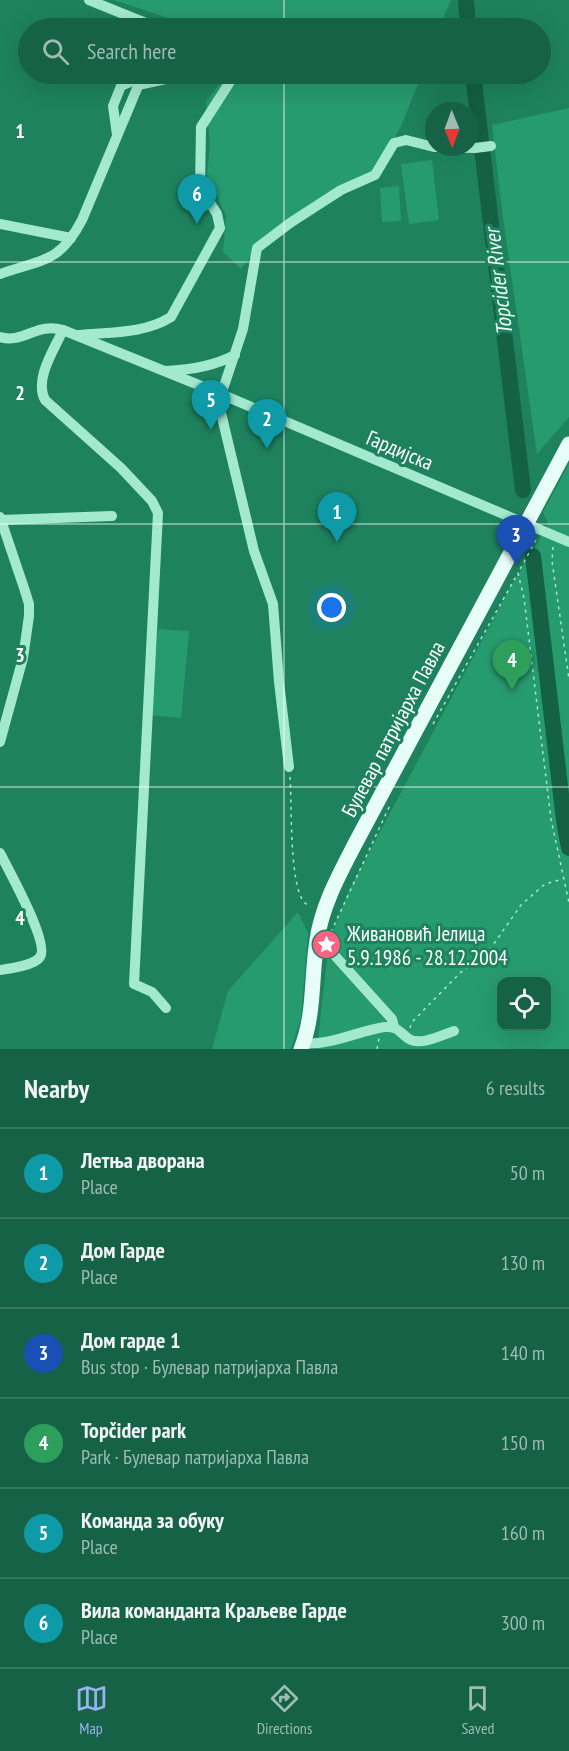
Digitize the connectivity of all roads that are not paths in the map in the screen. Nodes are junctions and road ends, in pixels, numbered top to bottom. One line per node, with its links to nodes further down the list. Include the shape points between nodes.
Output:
1 (89, 0): 2 (street)
2 (133, 18)
3 (139, 84): 9 (street)
4 (229, 84): 12 (street, via 201,127 200,187 217,214 220,228 171,317 144,329)
5 (425, 145): 14 (street, via 406,140 394,143 375,175 341,190 257,248)
6 (491, 146): 7 (street)
7 (479, 147)
8 (0, 224): 9 (street)
9 (71, 238): 10 (street, via 58,254)
10 (0, 274)
11 (63, 330): 12 (street, Гардијска); 13 (street, via 46,327 13,339); 27 (street, via 42,380 45,400 121,468 158,513 134,984 152,992)
12 (75, 335): 15 (street, Гардијска)
13 (0, 337)
14 (235, 355): 15 (street, via 187,370); 16 (street)
15 (163, 371): 16 (street, Гардијска)
16 (219, 394): 20 (street, Гардијска); 23 (street, via 254,551 273,604)
17 (569, 444): 20 (main road, Булевар патријарха Павла)
18 (112, 516): 19 (street)
19 (1, 519): 22 (street, via 26,591 29,616 23,658)
20 (525, 524): 21 (street, Гардијска); 25 (main road, Булевар патријарха Павла, via 346,860 322,916)
21 (569, 542)
22 (0, 742)
23 (289, 767)
24 (0, 852): 26 (street, via 42,946 37,960)
25 (321, 943): 28 (street, via 392,1019); 30 (main road, Булевар патријарха Павла)
26 (0, 970)
27 (166, 1008)
28 (394, 1027): 29 (street, via 410,1039 421,1041); 30 (street)
29 (454, 1031)
30 (302, 1046)

